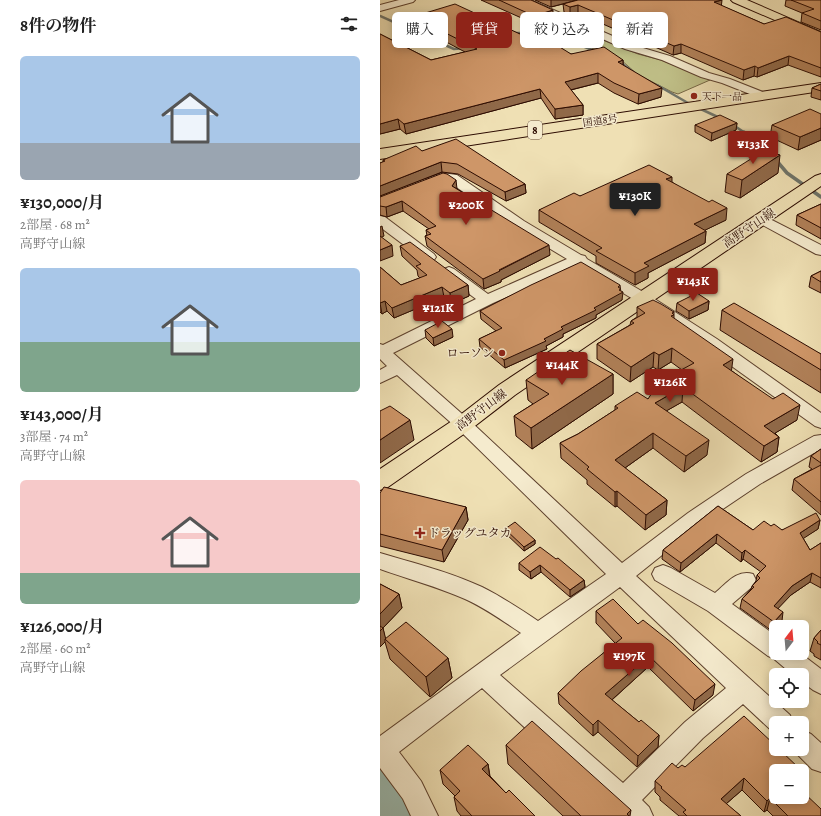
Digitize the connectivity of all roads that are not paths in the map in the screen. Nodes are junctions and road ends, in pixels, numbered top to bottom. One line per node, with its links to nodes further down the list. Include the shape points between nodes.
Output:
1 (410, 0): 4 (street)
2 (523, 0): 6 (street)
3 (737, 0): 8 (main road)
4 (380, 8)
5 (564, 8): 6 (street)
6 (549, 12)
7 (604, 36): 10 (street)
8 (821, 36)
9 (821, 87): 10 (main road, 国道8号 / 8)
10 (764, 96): 11 (main road, 国道8号 / 8)
11 (380, 154)
12 (422, 185): 17 (street, via 442,177 452,178 519,224)
13 (812, 185): 14 (main road, 高野守山線)
14 (762, 219): 16 (street); 18 (main road, 高野守山線)
15 (380, 220): 19 (street)
16 (821, 251)
17 (580, 259): 18 (street); 19 (street)
18 (644, 299): 23 (street, via 711,343); 24 (main road, 高野守山線, via 507,390)
19 (487, 300): 20 (street)
20 (381, 350): 21 (street)
21 (398, 367): 22 (street); 24 (street)
22 (380, 377)
23 (821, 422)
24 (463, 424): 26 (main road, 高野守山線); 29 (street)
25 (821, 441): 29 (street, via 753,479 695,518)
26 (380, 481)
27 (380, 561): 32 (street, via 472,593 501,608)
28 (664, 574): 31 (street)
29 (621, 575): 32 (street); 37 (street)
30 (745, 580): 31 (street)
31 (716, 605): 33 (street)
32 (538, 633): 35 (street)
33 (769, 644)
34 (791, 660): 36 (street)
35 (483, 674): 40 (street); 42 (street)
36 (821, 684)
37 (743, 689): 38 (street); 42 (street, via 694,730)
38 (773, 716)
39 (809, 749): 41 (street)
40 (381, 751): 43 (street, via 412,790)
41 (821, 760)
42 (631, 809)
43 (425, 816)

